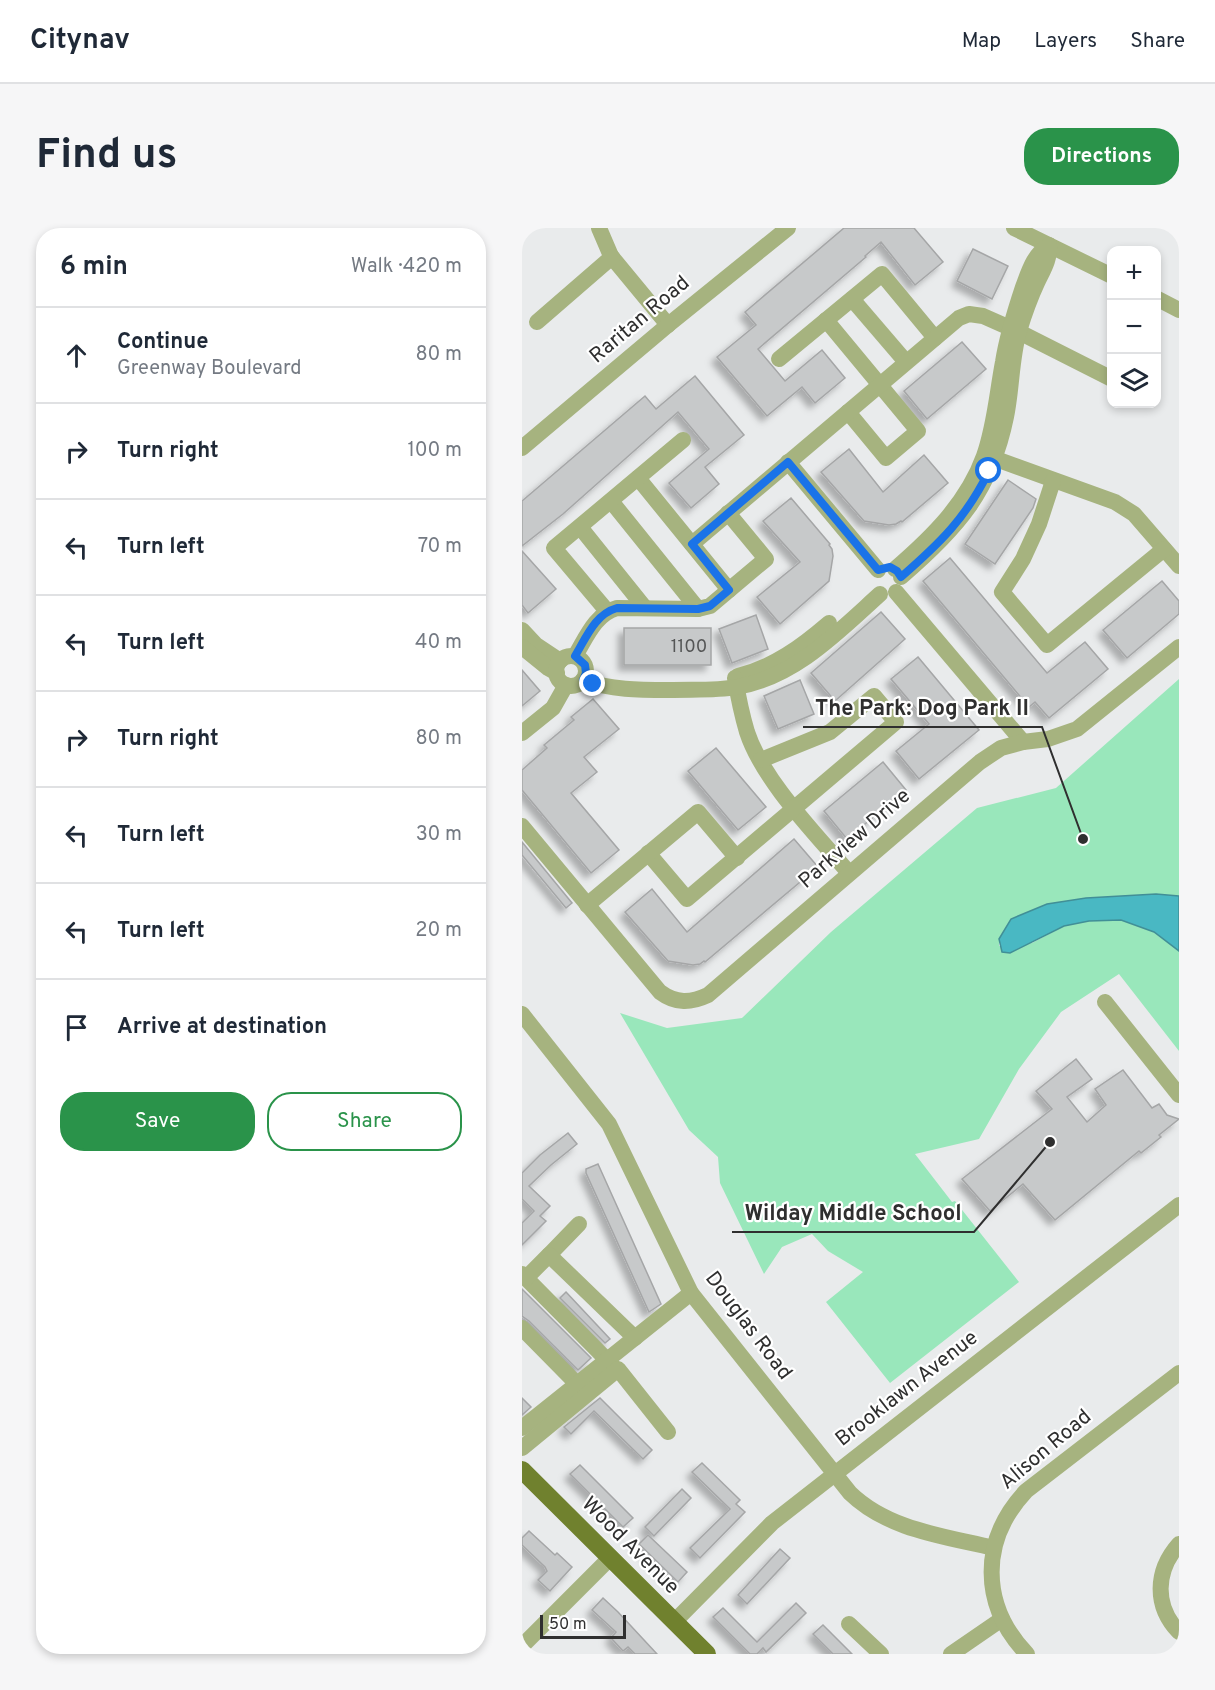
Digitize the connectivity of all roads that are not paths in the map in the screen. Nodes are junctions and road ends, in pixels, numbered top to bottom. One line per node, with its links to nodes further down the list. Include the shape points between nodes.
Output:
1 (599, 228): 5 (street)
2 (788, 228): 12 (street, Raritan Road)
3 (1014, 228): 4 (street)
4 (1049, 245): 6 (street); 13 (street, via 1039,251 1026,279)
5 (612, 257): 11 (street); 12 (street)
6 (1107, 274)
7 (852, 299): 10 (street); 14 (street, via 882,274); 16 (street)
8 (1160, 300): 9 (street)
9 (1179, 309)
10 (826, 320): 15 (street); 18 (street)
11 (537, 322)
12 (668, 325): 21 (street, Raritan Road)
13 (1014, 330): 14 (street, via 969,314); 17 (street); 22 (street)
14 (935, 338): 16 (street)
15 (779, 358)
16 (906, 362): 18 (street)
17 (1107, 376)
18 (879, 385): 19 (street); 19 (street, via 918,431 886,458)
19 (848, 411): 23 (street)
20 (683, 440): 24 (street)
21 (522, 448)
22 (989, 457): 25 (street); 32 (street, via 978,495 961,519 937,546)
23 (788, 462): 27 (street); 32 (street)
24 (638, 478): 26 (street); 29 (street)
25 (1053, 481): 30 (street, via 1115,502 1134,514); 30 (street, via 1039,524 1002,592 1047,645)
26 (611, 501): 28 (street); 35 (street)
27 (728, 513): 29 (street); 33 (street, via 766,559)
28 (580, 526): 34 (street); 36 (street, via 554,548)
29 (692, 544): 33 (street)
30 (1164, 549): 31 (street)
31 (1179, 566)
32 (887, 581): 42 (street, via 789,669 771,678); 44 (street)
33 (729, 590): 35 (street, via 710,606)
34 (645, 608): 35 (street); 36 (street)
35 (698, 609)
36 (607, 611): 40 (street, via 593,625)
37 (522, 630): 40 (street)
38 (522, 647): 40 (street, via 548,668)
39 (1179, 647): 44 (street, Parkview Drive, via 1077,729)
40 (565, 669): 41 (street, via 575,685); 41 (street, via 583,661); 43 (street, via 553,708)
41 (585, 675): 42 (street, via 614,688 634,690 722,689)
42 (736, 682): 45 (street, via 747,733)
43 (522, 733)
44 (1023, 742): 50 (street, Parkview Drive, via 1001,748 980,762)
45 (761, 760): 46 (street); 46 (street, via 830,732 874,696 896,722)
46 (795, 809): 49 (street); 50 (street)
47 (522, 826): 51 (street, Parkview Drive)
48 (648, 853): 49 (street, via 687,899); 49 (street, via 698,812); 51 (street)
49 (737, 858)
50 (849, 873): 51 (street, Parkview Drive, via 708,995 681,1002 660,992)
51 (587, 905)
52 (1105, 1002): 54 (street)
53 (522, 1014): 59 (street, Douglas Road, via 609,1124)
54 (1179, 1095)
55 (1179, 1205): 69 (street, Brooklawn Avenue)
56 (579, 1224): 57 (street)
57 (549, 1255): 58 (street); 61 (street)
58 (524, 1276): 62 (street)
59 (691, 1293): 61 (street); 69 (street, Douglas Road)
60 (522, 1328): 64 (street)
61 (635, 1338): 62 (street)
62 (607, 1360): 64 (street)
63 (1179, 1373): 71 (street, Alison Road, via 1026,1491 1000,1526)
64 (577, 1384): 65 (street)
65 (522, 1428)
66 (668, 1431): 67 (street, via 618,1369)
67 (522, 1448)
68 (522, 1470): 72 (main road, Wood Avenue)
69 (833, 1474): 71 (street, Douglas Road, via 858,1502 881,1517); 74 (street, Brooklawn Avenue, via 772,1523)
70 (1179, 1544): 76 (street, via 1164,1565 1160,1584 1164,1609)
71 (994, 1548): 73 (street, Alison Road, via 992,1584)
72 (610, 1558): 74 (main road, Wood Avenue); 77 (street)
73 (1002, 1619): 80 (street); 81 (street, Alison Road)
74 (674, 1622): 78 (main road, Wood Avenue)
75 (849, 1624): 79 (street)
76 (1179, 1632)
77 (522, 1646)
78 (707, 1654)
79 (881, 1654)
80 (951, 1654)
81 (1027, 1654)

